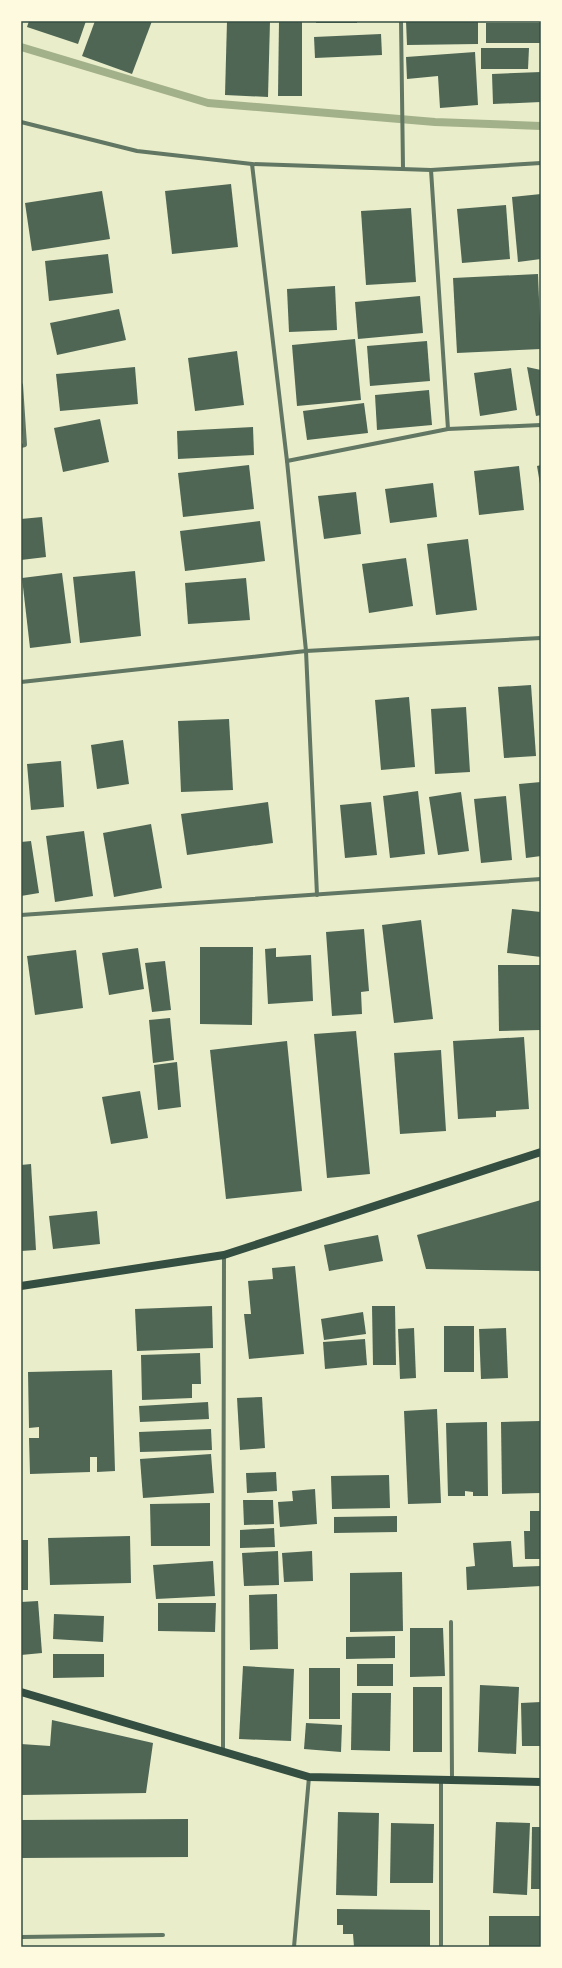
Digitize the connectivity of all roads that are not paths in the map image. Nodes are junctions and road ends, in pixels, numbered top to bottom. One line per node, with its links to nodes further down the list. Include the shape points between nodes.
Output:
1 (401, 21): 5 (street)
2 (21, 122): 4 (street, via 137,151)
3 (541, 163): 6 (street)
4 (252, 164): 5 (street); 11 (street)
5 (403, 168): 6 (street)
6 (430, 170): 9 (street)
7 (21, 385): 10 (street, via 25,445)
8 (541, 425): 9 (street)
9 (448, 429): 11 (street)
10 (21, 446)
11 (287, 461): 13 (street)
12 (541, 638): 13 (street)
13 (306, 651): 14 (street); 16 (street)
14 (21, 682)
15 (541, 879): 16 (street)
16 (317, 895): 17 (street)
17 (21, 915)
18 (541, 1152): 19 (main road)
19 (224, 1255): 20 (main road); 23 (street)
20 (21, 1286)
21 (451, 1622): 26 (street)
22 (21, 1692): 23 (main road)
23 (223, 1752): 24 (main road)
24 (309, 1777): 25 (main road); 30 (street)
25 (440, 1779): 26 (main road); 31 (street)
26 (452, 1779): 27 (main road)
27 (541, 1782)
28 (162, 1935): 29 (street)
29 (21, 1937)
30 (294, 1947)
31 (441, 1947)

